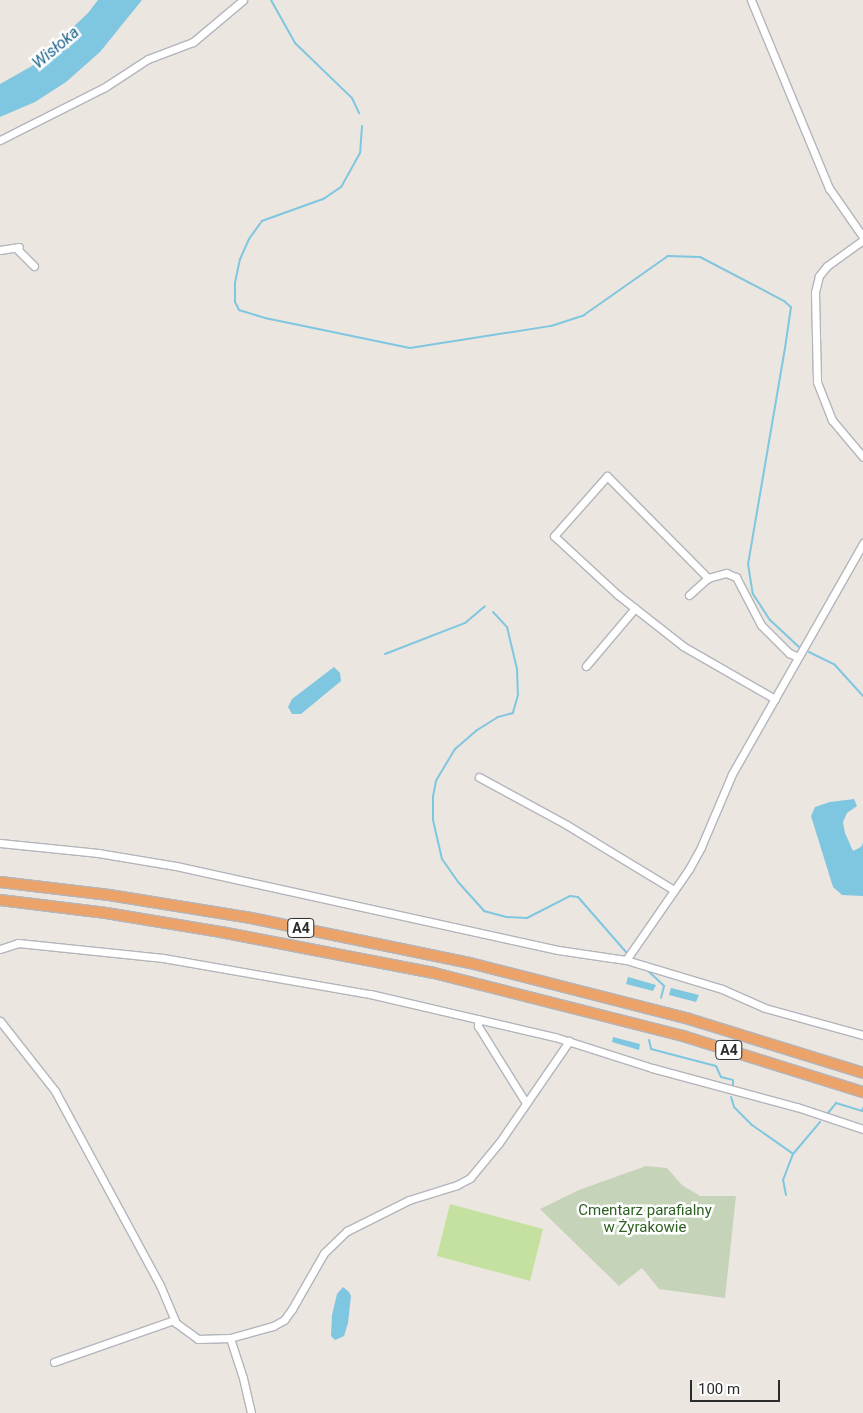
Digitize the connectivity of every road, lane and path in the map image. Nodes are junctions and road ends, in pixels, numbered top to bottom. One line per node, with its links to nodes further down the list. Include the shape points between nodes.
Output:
1 (243, 0): 3 (street, via 193,42 148,59 105,87)
2 (751, 0): 4 (street, via 825,181)
3 (0, 140)
4 (863, 239): 7 (street, via 827,266 819,276 815,292 817,382 832,420)
5 (0, 250): 6 (street, via 19,248)
6 (34, 266)
7 (863, 457)
8 (863, 543): 12 (street)
9 (708, 578): 10 (street); 11 (street, via 607,476 554,536); 12 (street, via 726,573 736,577 761,624)
10 (689, 595)
11 (635, 608): 13 (street); 14 (street, via 683,646)
12 (798, 657): 14 (street)
13 (586, 666)
14 (775, 699): 18 (street, via 732,774 701,847)
15 (479, 777): 18 (street, via 567,825)
16 (0, 843): 21 (street, via 98,853 176,866 558,950)
17 (0, 882): 26 (highway, A4, via 137,899 470,963 689,1019)
18 (674, 890): 21 (street)
19 (0, 900): 27 (highway, A4, via 130,916 301,946 466,981 683,1036)
20 (0, 950): 22 (street, via 18,943 163,958 370,994)
21 (626, 960): 24 (street, via 722,989 765,1008)
22 (478, 1019): 25 (street); 28 (street, via 478,1026)
23 (0, 1021): 30 (street, via 55,1091 160,1285)
24 (863, 1035)
25 (569, 1042): 28 (street); 29 (street, via 661,1071 797,1107)
26 (863, 1073)
27 (863, 1092)
28 (526, 1103): 31 (street, via 470,1178 409,1200 348,1231 324,1253 284,1320)
29 (863, 1130)
30 (174, 1320): 31 (street, via 198,1339); 32 (street)
31 (230, 1338): 33 (street)
32 (54, 1362)
33 (251, 1413)

